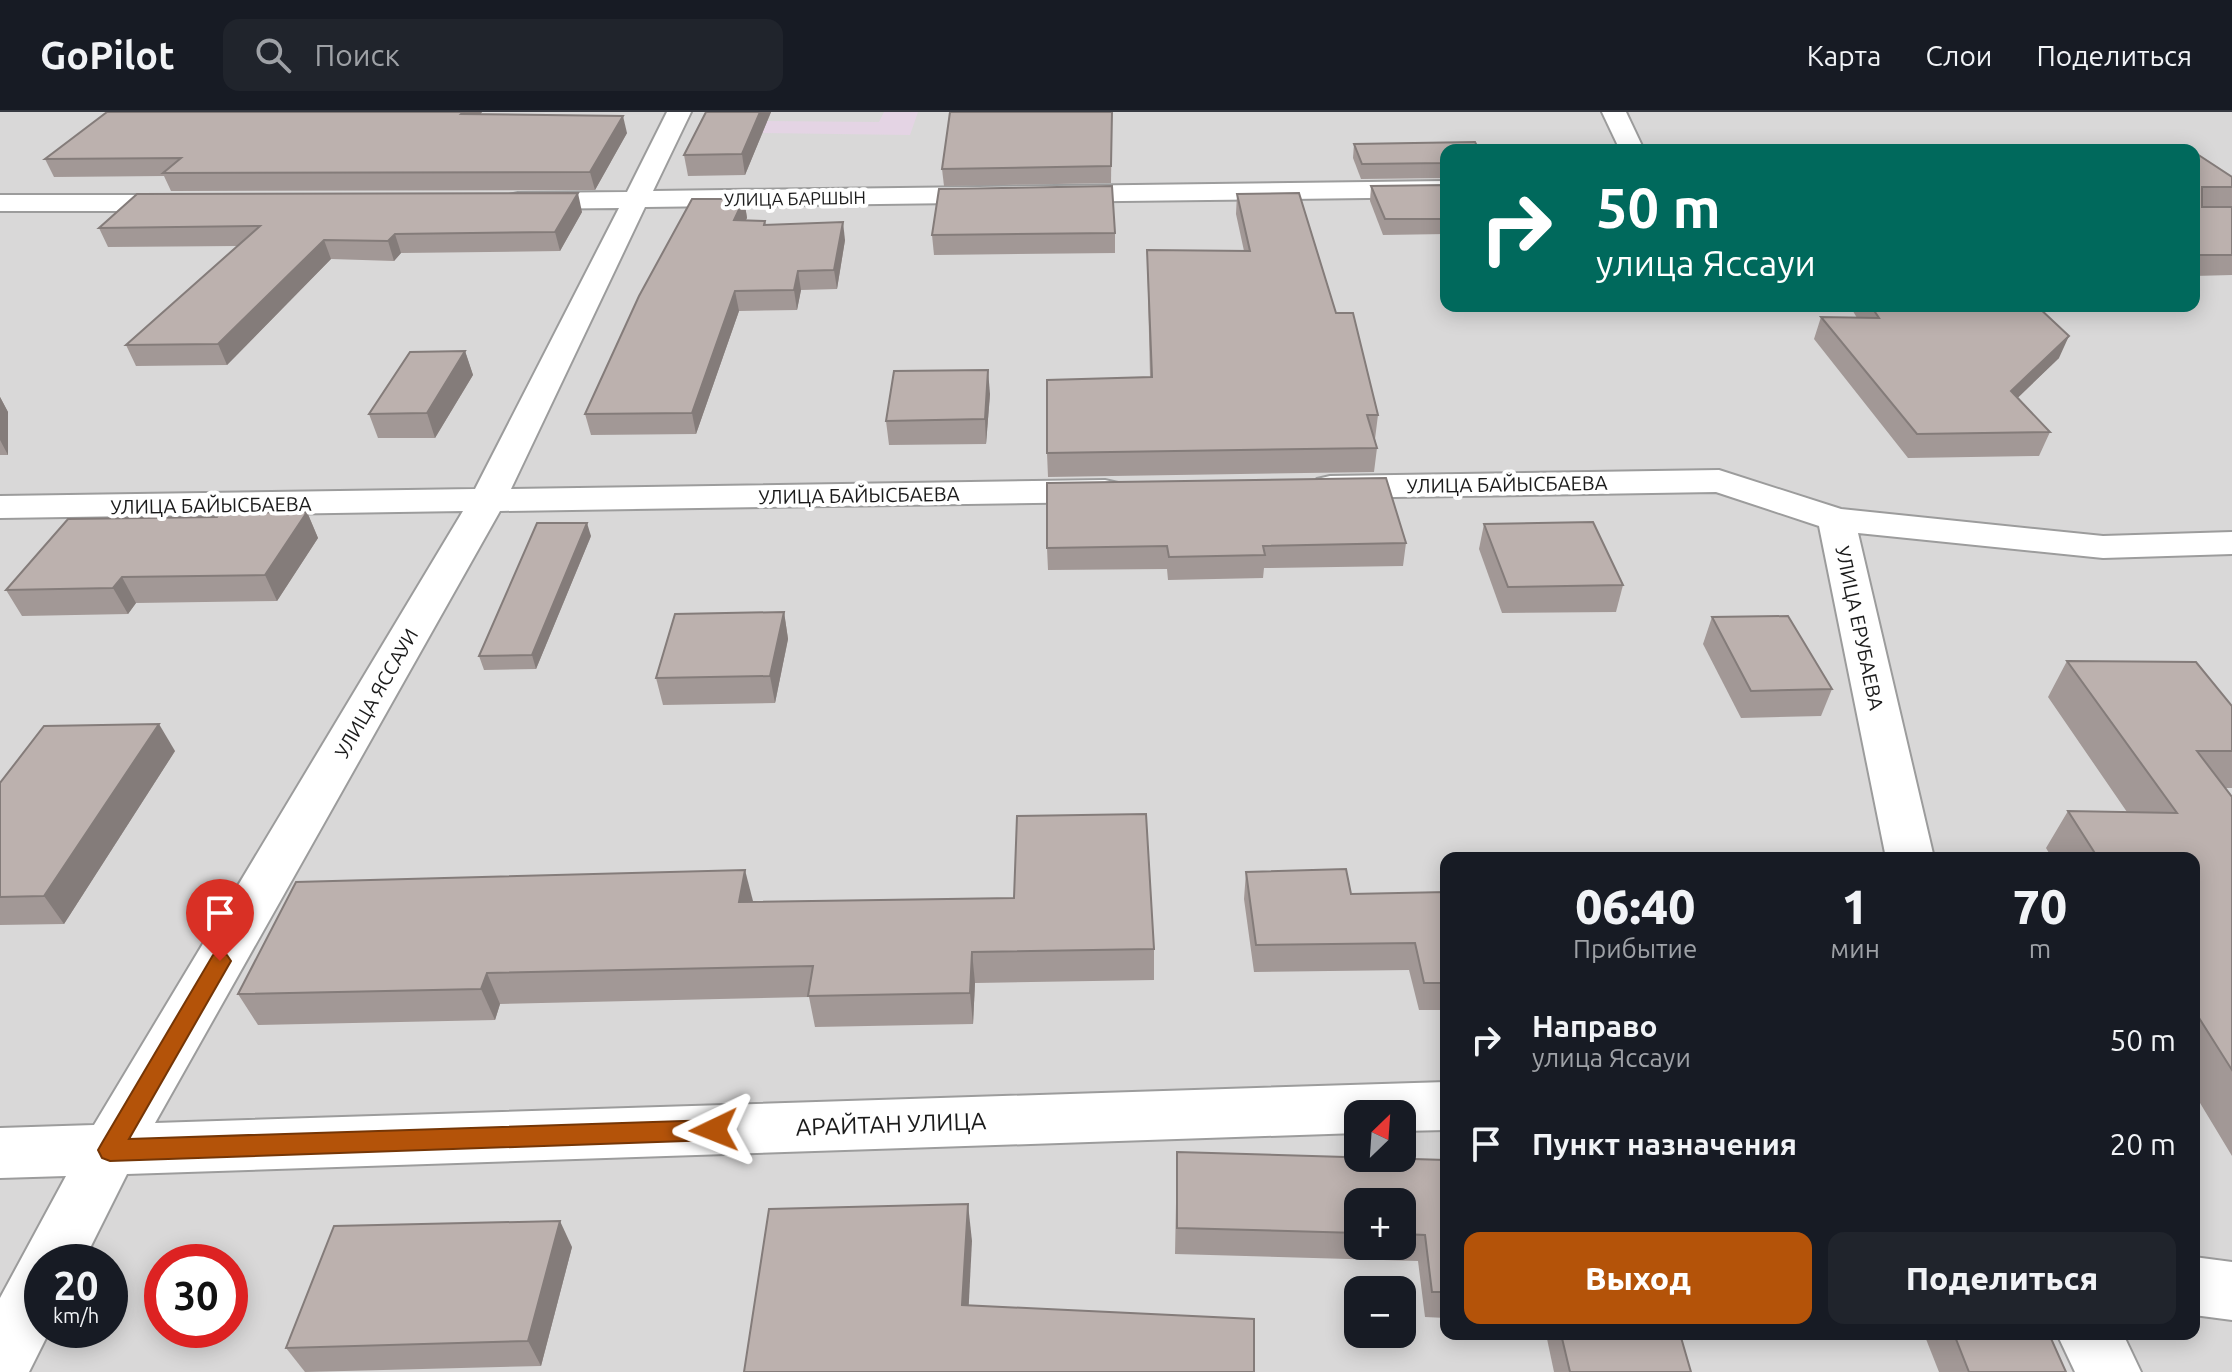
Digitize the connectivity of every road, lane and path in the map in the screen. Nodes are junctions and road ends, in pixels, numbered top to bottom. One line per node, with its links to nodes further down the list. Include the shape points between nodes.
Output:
1 (679, 112): 6 (street, УЛИЦА ЯССАУИ)
2 (1614, 112): 3 (street)
3 (1629, 144)
4 (1440, 189): 6 (street, УЛИЦА БАРШЫН)
5 (493, 201): 6 (street, УЛИЦА БАРШЫН)
6 (635, 201): 12 (street, УЛИЦА ЯССАУИ)
7 (207, 202): 8 (street)
8 (0, 203)
9 (1719, 481): 10 (street, УЛИЦА БАЙЫСБАЕВА); 14 (street, УЛИЦА ЕРУБАЕВА)
10 (1303, 488)
11 (1143, 490): 12 (street, УЛИЦА БАЙЫСБАЕВА)
12 (487, 502): 13 (street, УЛИЦА БАЙЫСБАЕВА); 18 (street, УЛИЦА ЯССАУИ)
13 (0, 507)
14 (1836, 520): 15 (street, via 2103,547); 16 (street, УЛИЦА ЕРУБАЕВА)
15 (2232, 543)
16 (1909, 852)
17 (1440, 1106): 18 (street, АРАЙТАН УЛИЦА)
18 (110, 1150): 19 (street, АРАЙТАН УЛИЦА); 20 (street, УЛИЦА ЯССАУИ)
19 (0, 1153)
20 (61, 1244)
21 (2200, 1287): 22 (street)
22 (2232, 1291)
23 (24, 1316): 25 (street)
24 (2092, 1340): 26 (street)
25 (0, 1362)
26 (2109, 1372)

